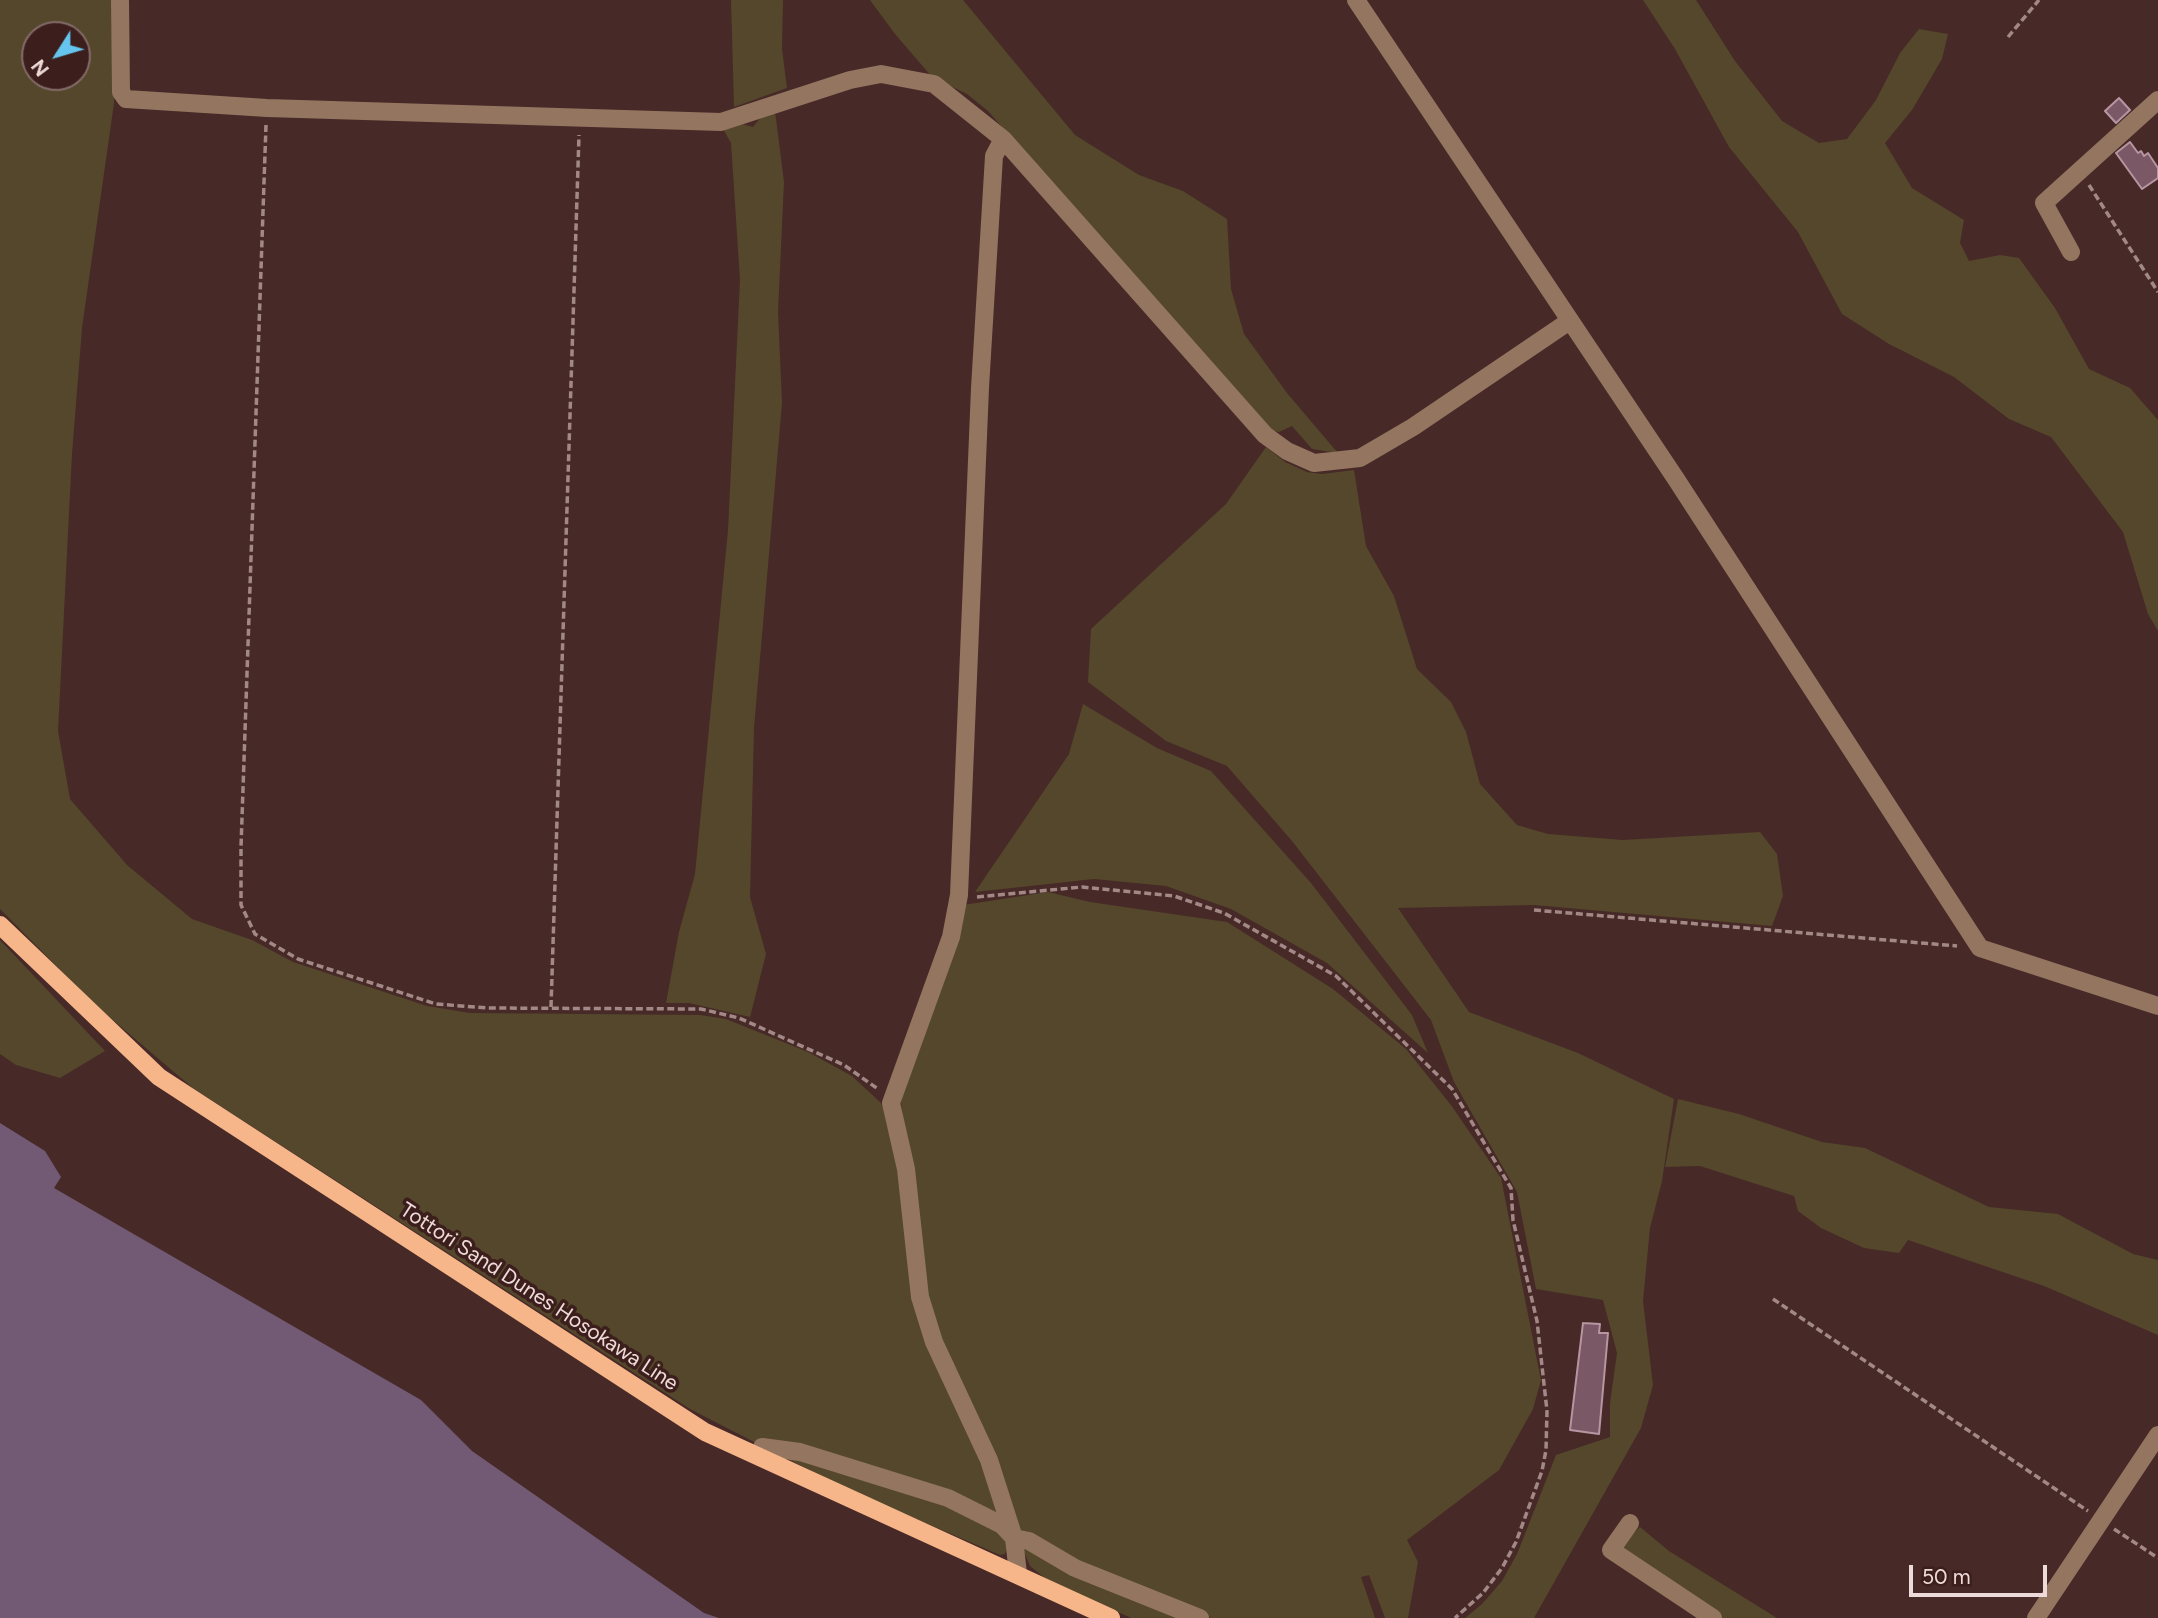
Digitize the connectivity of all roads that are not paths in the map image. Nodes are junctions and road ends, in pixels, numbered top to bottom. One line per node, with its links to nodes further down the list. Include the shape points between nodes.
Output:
1 (120, 0): 4 (street, via 121,92 126,99 267,108 721,122 881,74 934,85)
2 (1356, 0): 6 (street)
3 (2158, 100): 5 (street, via 2044,203)
4 (1003, 139): 6 (street, via 1265,435 1314,463 1360,458); 12 (street, via 994,156 990,207 959,895 935,986 891,1102 906,1169 920,1297 934,1342 989,1460)
5 (2071, 252)
6 (1568, 322): 8 (street, via 1676,479 1980,948)
7 (0, 925): 13 (main road, Tottori Sand Dunes Hosokawa Line, via 159,1077 705,1432)
8 (2158, 1006)
9 (2158, 1435): 17 (street)
10 (762, 1447): 12 (street, via 800,1452 948,1497 1002,1525)
11 (1630, 1523): 16 (street, via 1611,1550)
12 (1014, 1538): 13 (street); 15 (street, via 1029,1541 1075,1569)
13 (1018, 1574): 14 (main road, Tottori Sand Dunes Hosokawa Line)
14 (1111, 1618)
15 (1200, 1618)
16 (1713, 1618)
17 (2036, 1618)

